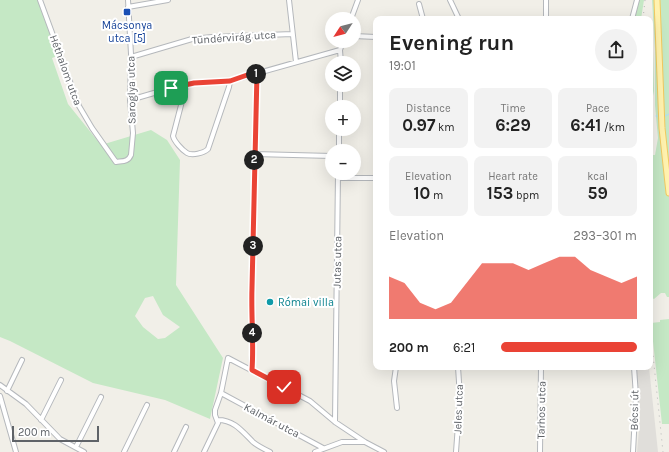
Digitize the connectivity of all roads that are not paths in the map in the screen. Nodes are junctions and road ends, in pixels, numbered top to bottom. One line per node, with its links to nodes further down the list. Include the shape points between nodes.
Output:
1 (40, 0): 28 (street, Héthalom utca, via 79,106 116,162 127,161 130,158)
2 (128, 0): 11 (street, Saroglya utca)
3 (168, 0): 11 (street)
4 (290, 0): 17 (street)
5 (358, 0): 12 (street)
6 (450, 0): 14 (street)
7 (546, 0): 15 (street)
8 (637, 0): 16 (street)
9 (657, 0): 34 (main road, via 662,128)
10 (419, 4): 13 (street)
11 (128, 7): 21 (street, Saroglya utca)
12 (354, 12)
13 (422, 16)
14 (458, 16)
15 (546, 16)
16 (633, 16)
17 (292, 34): 21 (street, Tündérvirág utca, via 192,39); 23 (street)
18 (361, 36): 19 (street)
19 (373, 37)
20 (340, 50): 22 (street); 23 (street)
21 (131, 56): 27 (street, Saroglya utca)
22 (340, 56)
23 (296, 62): 24 (street)
24 (257, 74): 25 (street); 29 (street)
25 (230, 81): 26 (street, via 194,83); 26 (street, via 205,152 188,153 173,136)
26 (186, 86): 27 (street)
27 (130, 100): 28 (street, Saroglya utca)
28 (133, 133)
29 (254, 154): 30 (street); 37 (street)
30 (325, 156)
31 (361, 177): 32 (street)
32 (373, 178)
33 (338, 180): 52 (street, Jutas utca)
34 (669, 190): 35 (main road)
35 (669, 193)
36 (22, 360): 44 (street)
37 (252, 370): 45 (street, via 228,358); 52 (street, via 310,401)
38 (396, 370): 49 (street)
39 (458, 370): 65 (street, Jeles utca, via 460,397)
40 (542, 370): 66 (street, Tarhos utca)
41 (634, 370): 67 (street, Bécsi út, via 636,396)
42 (61, 380): 50 (street)
43 (0, 385): 44 (street)
44 (7, 391): 50 (street, via 26,404)
45 (221, 393): 51 (street, via 215,410); 56 (street, Kalmár utca)
46 (0, 396): 57 (street)
47 (101, 397): 55 (street)
48 (147, 405): 59 (street)
49 (397, 408)
50 (41, 420): 55 (street, via 60,439)
51 (218, 420): 61 (street); 62 (street, via 238,426 254,443)
52 (335, 422): 54 (street)
53 (186, 427): 60 (street)
54 (365, 442): 56 (street, via 342,442); 64 (street)
55 (76, 447): 58 (street)
56 (323, 448): 63 (street)
57 (16, 452)
58 (84, 452)
59 (124, 452)
60 (174, 452)
61 (205, 452)
62 (270, 452)
63 (315, 452)
64 (384, 452)
65 (456, 452)
66 (540, 452)
67 (633, 452)

